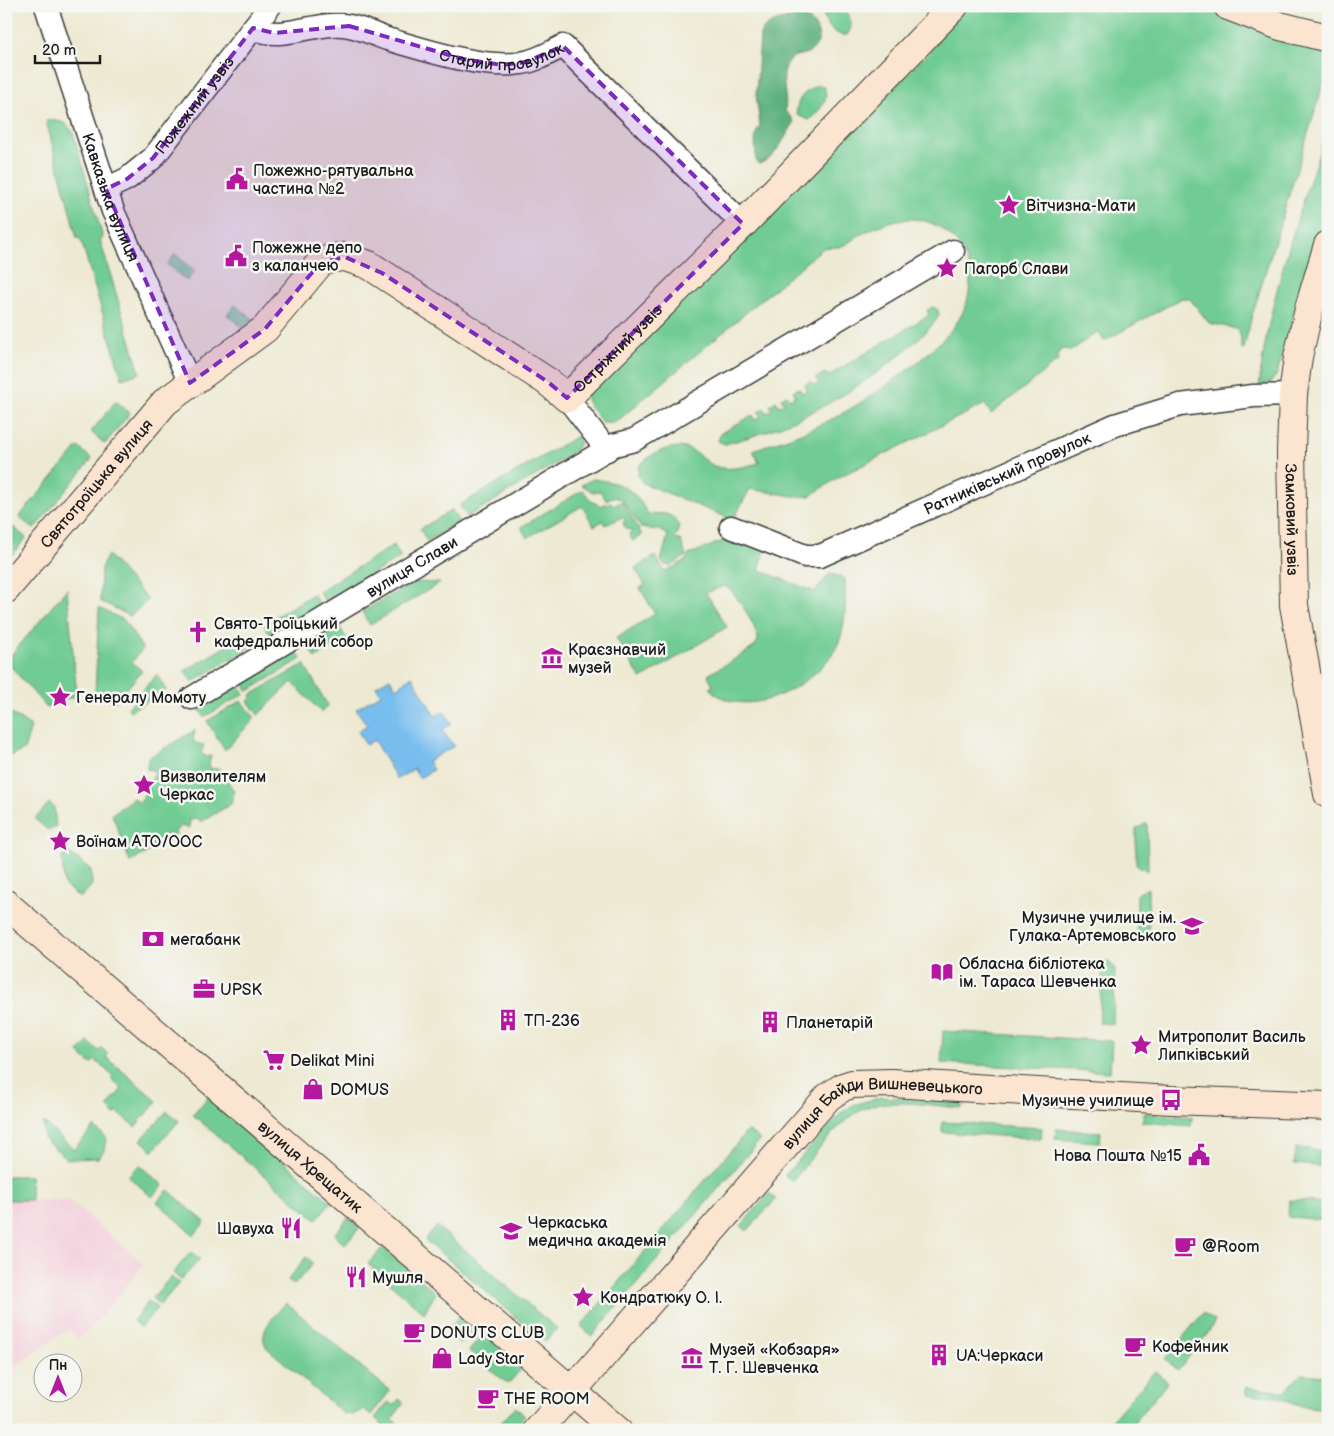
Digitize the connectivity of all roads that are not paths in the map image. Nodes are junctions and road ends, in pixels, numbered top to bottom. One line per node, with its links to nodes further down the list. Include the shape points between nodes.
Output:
1 (46, 6): 7 (street, Кавказька вулиця)
2 (270, 6): 5 (street, Пожежний узвіз)
3 (954, 6): 8 (main road, Остріжний узвіз)
4 (1228, 6): 6 (main road, via 1280,26)
5 (253, 28): 7 (street, Пожежний узвіз, via 153,158 133,175); 8 (street, Старий провулок, via 274,33 334,24 349,26 463,59 502,65 526,62 563,46)
6 (1328, 38)
7 (106, 189): 11 (street, Кавказька вулиця, via 120,228)
8 (743, 224): 13 (main road, Остріжний узвіз)
9 (1328, 245): 12 (main road, Замковий узвіз, via 1305,327)
10 (954, 251): 14 (street, вулиця Слави, via 634,440)
11 (190, 383): 13 (main road, Остріжний узвіз, via 265,329 320,264 332,258 345,257 359,260 382,273 548,382); 16 (main road, Святотроїцька вулиця, via 158,408)
12 (1293, 395): 15 (street, Ратниківський провулок, via 1253,396 1180,405 1114,425 812,558); 18 (main road, Замковий узвіз, via 1291,512 1294,605)
13 (566, 398): 14 (street)
14 (607, 450): 17 (street, вулиця Слави)
15 (731, 527)
16 (6, 589)
17 (192, 698)
18 (1328, 794)
19 (6, 904): 21 (main road, вулиця Хрещатик)
20 (1328, 1106): 21 (main road, вулиця Байди Вишневецького, via 1162,1100 892,1083 843,1087 828,1098 783,1147)
21 (572, 1390): 22 (main road, вулиця Байди Вишневецького); 23 (main road, вулиця Хрещатик)
22 (538, 1430)
23 (617, 1430)

